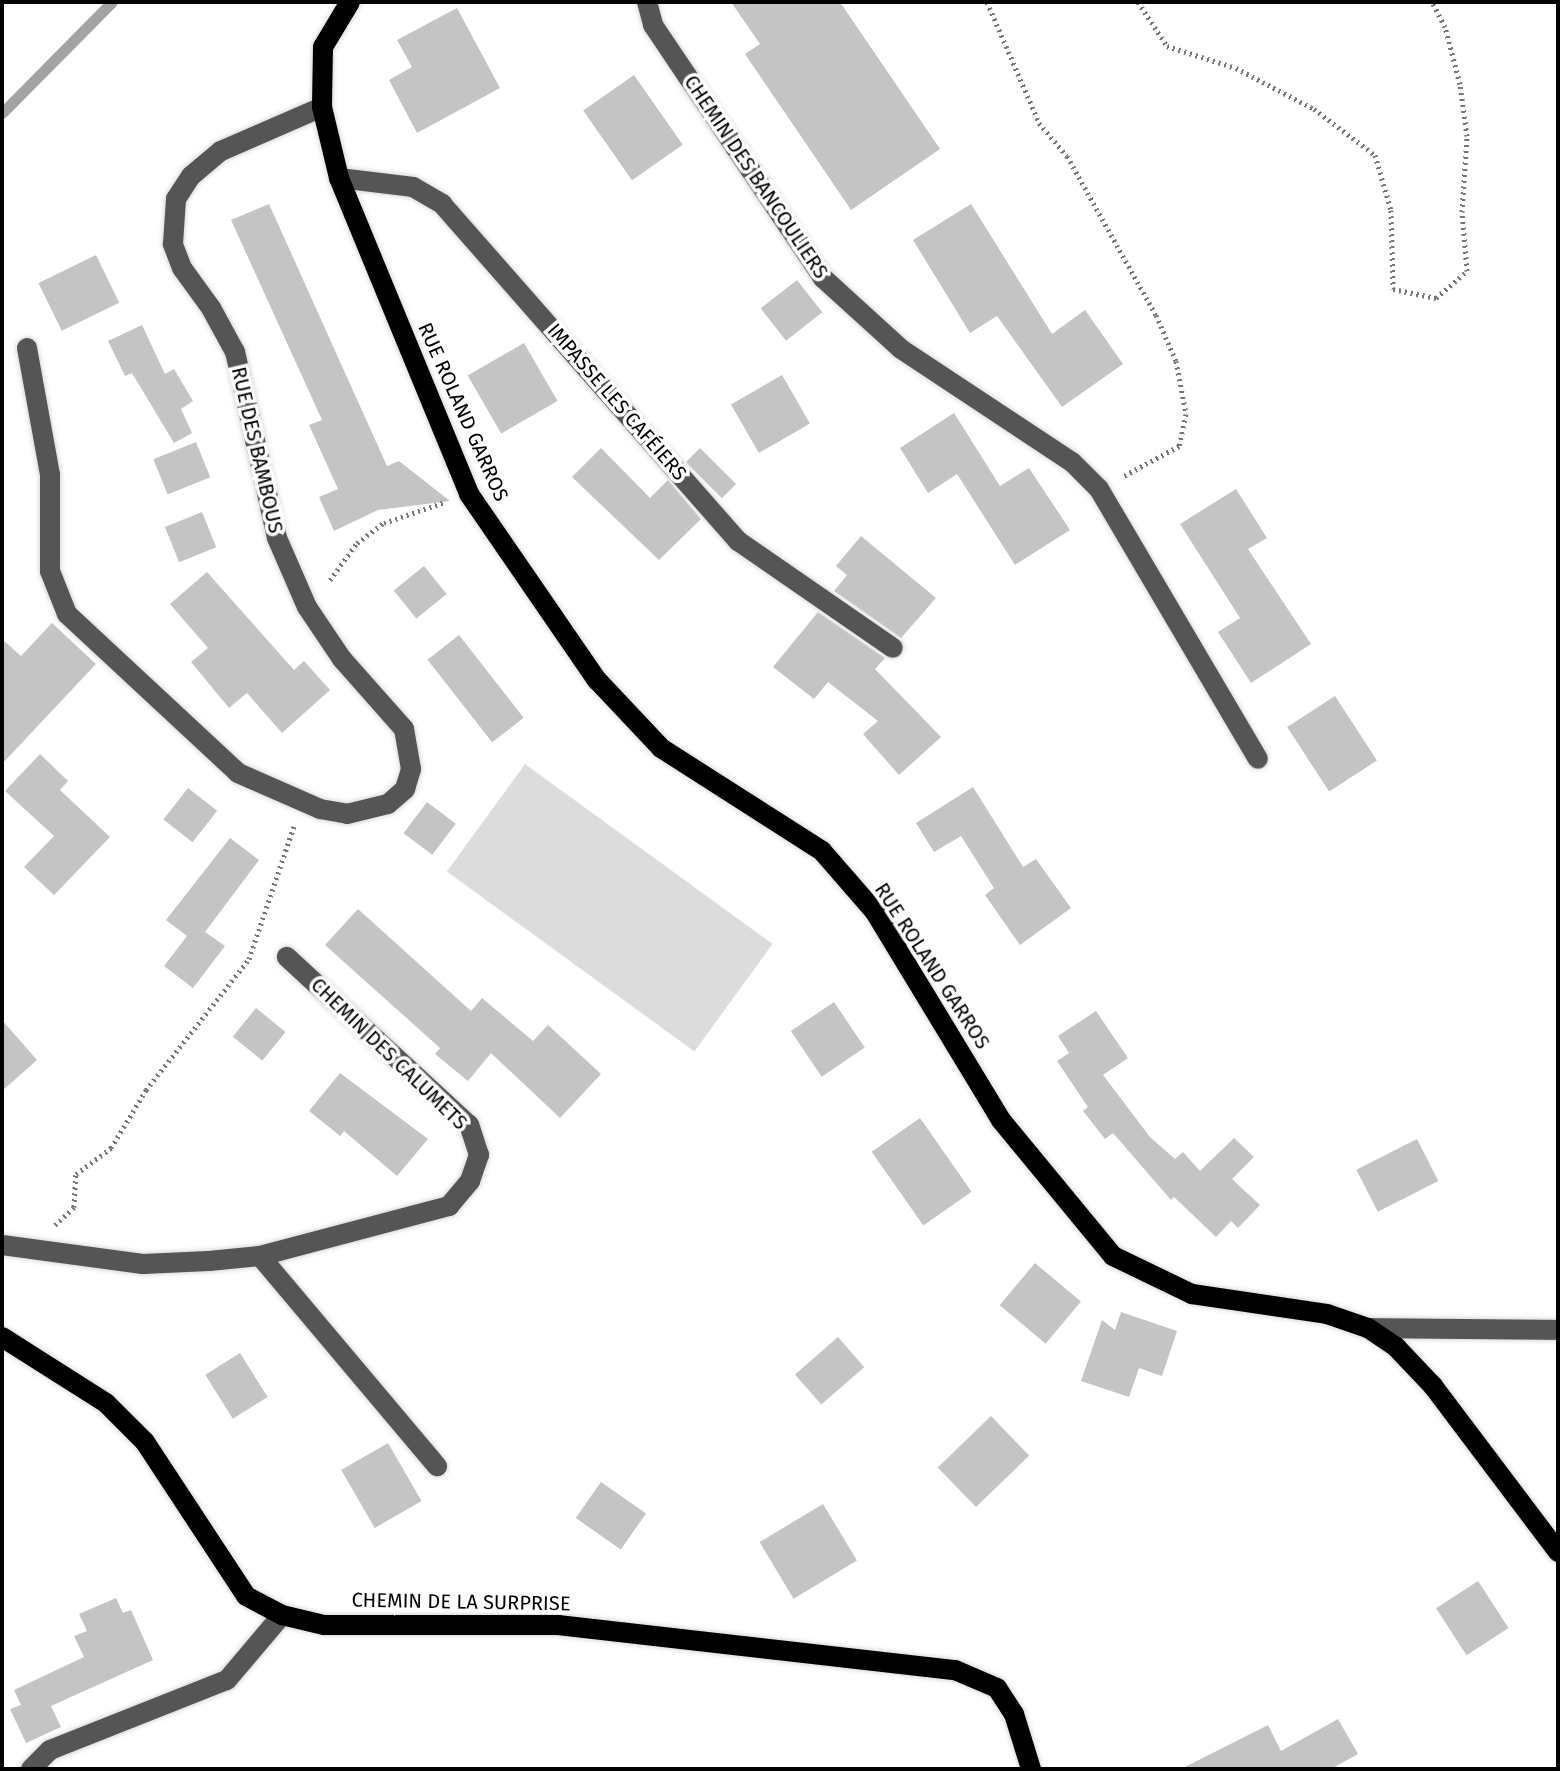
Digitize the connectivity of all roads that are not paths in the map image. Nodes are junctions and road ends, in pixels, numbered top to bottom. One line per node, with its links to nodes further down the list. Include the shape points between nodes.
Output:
1 (350, 2): 3 (main road, RUE ROLAND GARROS, via 323,47)
2 (647, 2): 7 (street, CHEMIN DES BANCOULIERS, via 653,25 823,278 901,349 1072,462 1099,489)
3 (322, 107): 4 (main road, RUE ROLAND GARROS); 5 (street, RUE DES BAMBOUS, via 221,151 191,176 176,199 171,220 182,268 235,352 277,538 307,607 342,659 404,729 409,748 405,789 388,804 347,814 299,802 238,773 67,614 50,571 50,474)
4 (339, 178): 6 (street, IMPASSE LES CAFÉIERS, via 413,187 442,204 738,541); 11 (main road, RUE ROLAND GARROS, via 469,494 523,577 597,680 661,748 822,851 875,912 1001,1120 1061,1200 1113,1256 1192,1294 1327,1314)
5 (27, 348)
6 (893, 648)
7 (1258, 759)
8 (287, 957): 10 (street, CHEMIN DES CALUMETS, via 469,1125 479,1155 470,1181 449,1206)
9 (2, 1245): 10 (street, CHEMIN DES CALUMETS, via 143,1264)
10 (260, 1256): 14 (street)
11 (1368, 1328): 12 (street); 15 (main road, RUE ROLAND GARROS, via 1396,1347 1433,1386)
12 (1558, 1330)
13 (2, 1337): 16 (main road, CHEMIN DE LA SURPRISE, via 106,1403 145,1442 246,1596)
14 (437, 1466)
15 (1558, 1552)
16 (282, 1615): 17 (street, via 227,1680 50,1750); 18 (main road, CHEMIN DE LA SURPRISE, via 324,1625 558,1625 955,1670 997,1688 1014,1714)
17 (31, 1769)
18 (1031, 1769)

